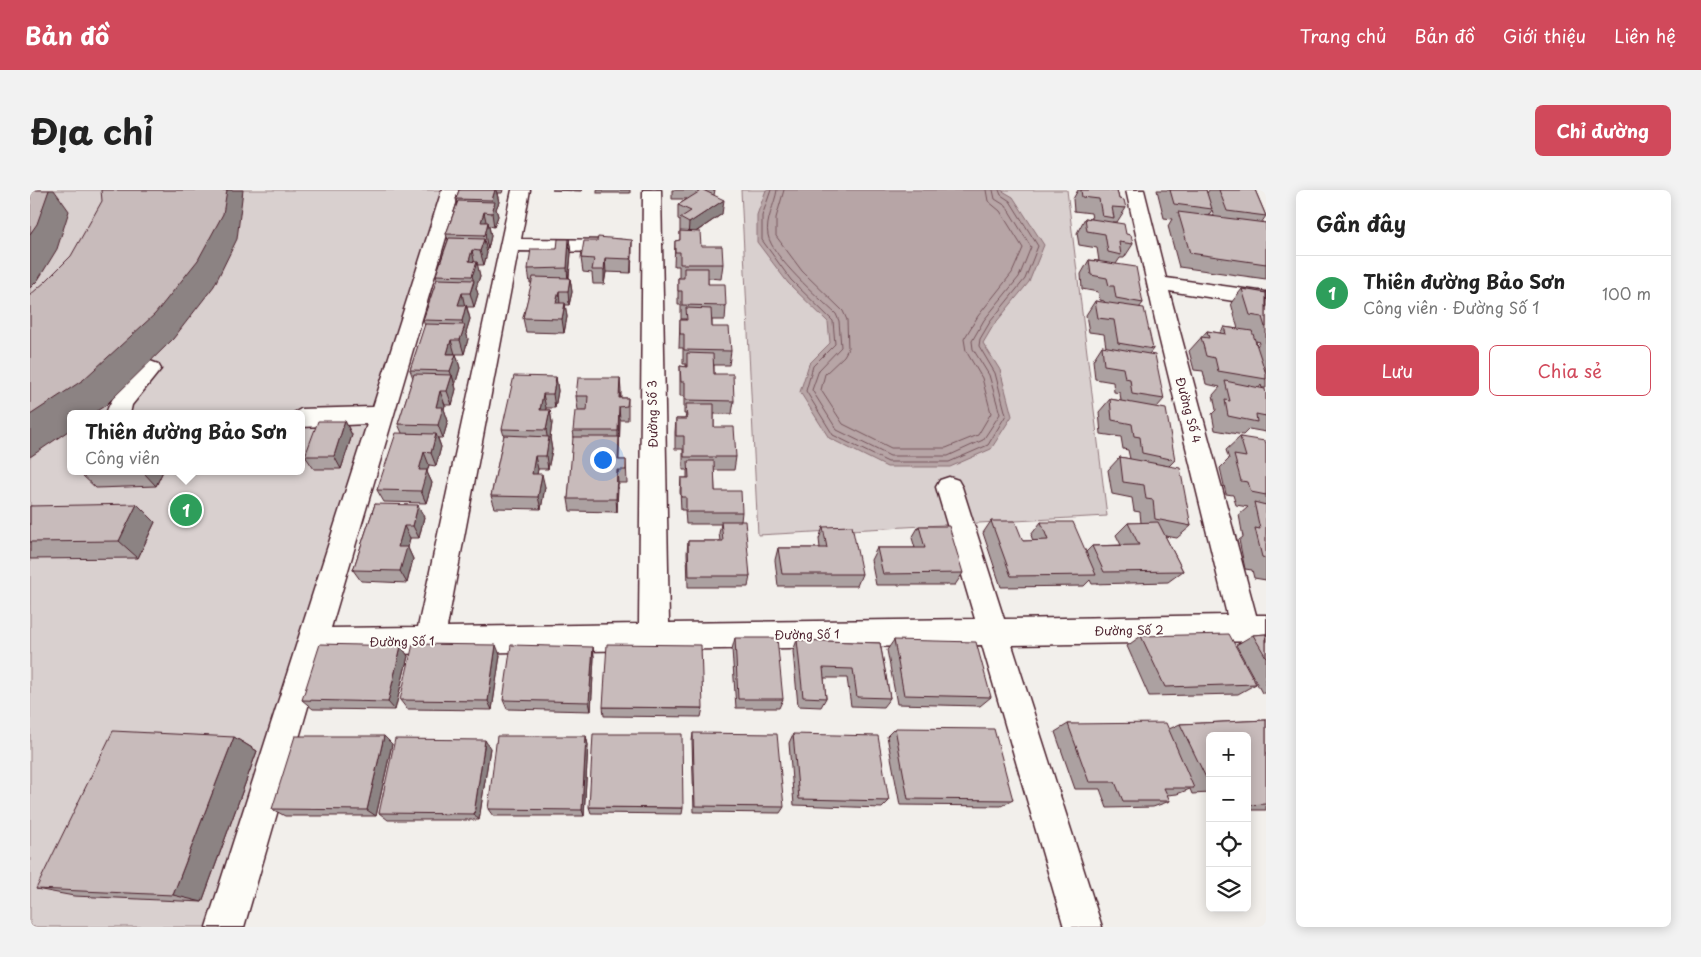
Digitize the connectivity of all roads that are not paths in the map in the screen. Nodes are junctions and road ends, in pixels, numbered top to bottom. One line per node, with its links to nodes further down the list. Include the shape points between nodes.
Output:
1 (450, 190): 11 (street)
2 (521, 190): 5 (street)
3 (652, 190): 6 (street, Đường Số 3)
4 (1135, 190): 7 (street, Đường Số 4)
5 (510, 245): 6 (street); 17 (street)
6 (652, 246): 16 (street, Đường Số 3)
7 (1157, 283): 8 (street); 14 (street, Đường Số 4)
8 (1266, 299)
9 (150, 369): 10 (street, via 121,402)
10 (119, 410)
11 (382, 415): 12 (street); 18 (street)
12 (305, 418)
13 (949, 487): 15 (street)
14 (1256, 628): 15 (street, Đường Số 2)
15 (992, 631): 16 (street, Đường Số 1); 20 (street)
16 (654, 637): 17 (street, Đường Số 1)
17 (430, 640): 18 (street, Đường Số 1)
18 (312, 642): 19 (street)
19 (225, 927)
20 (1083, 927)

